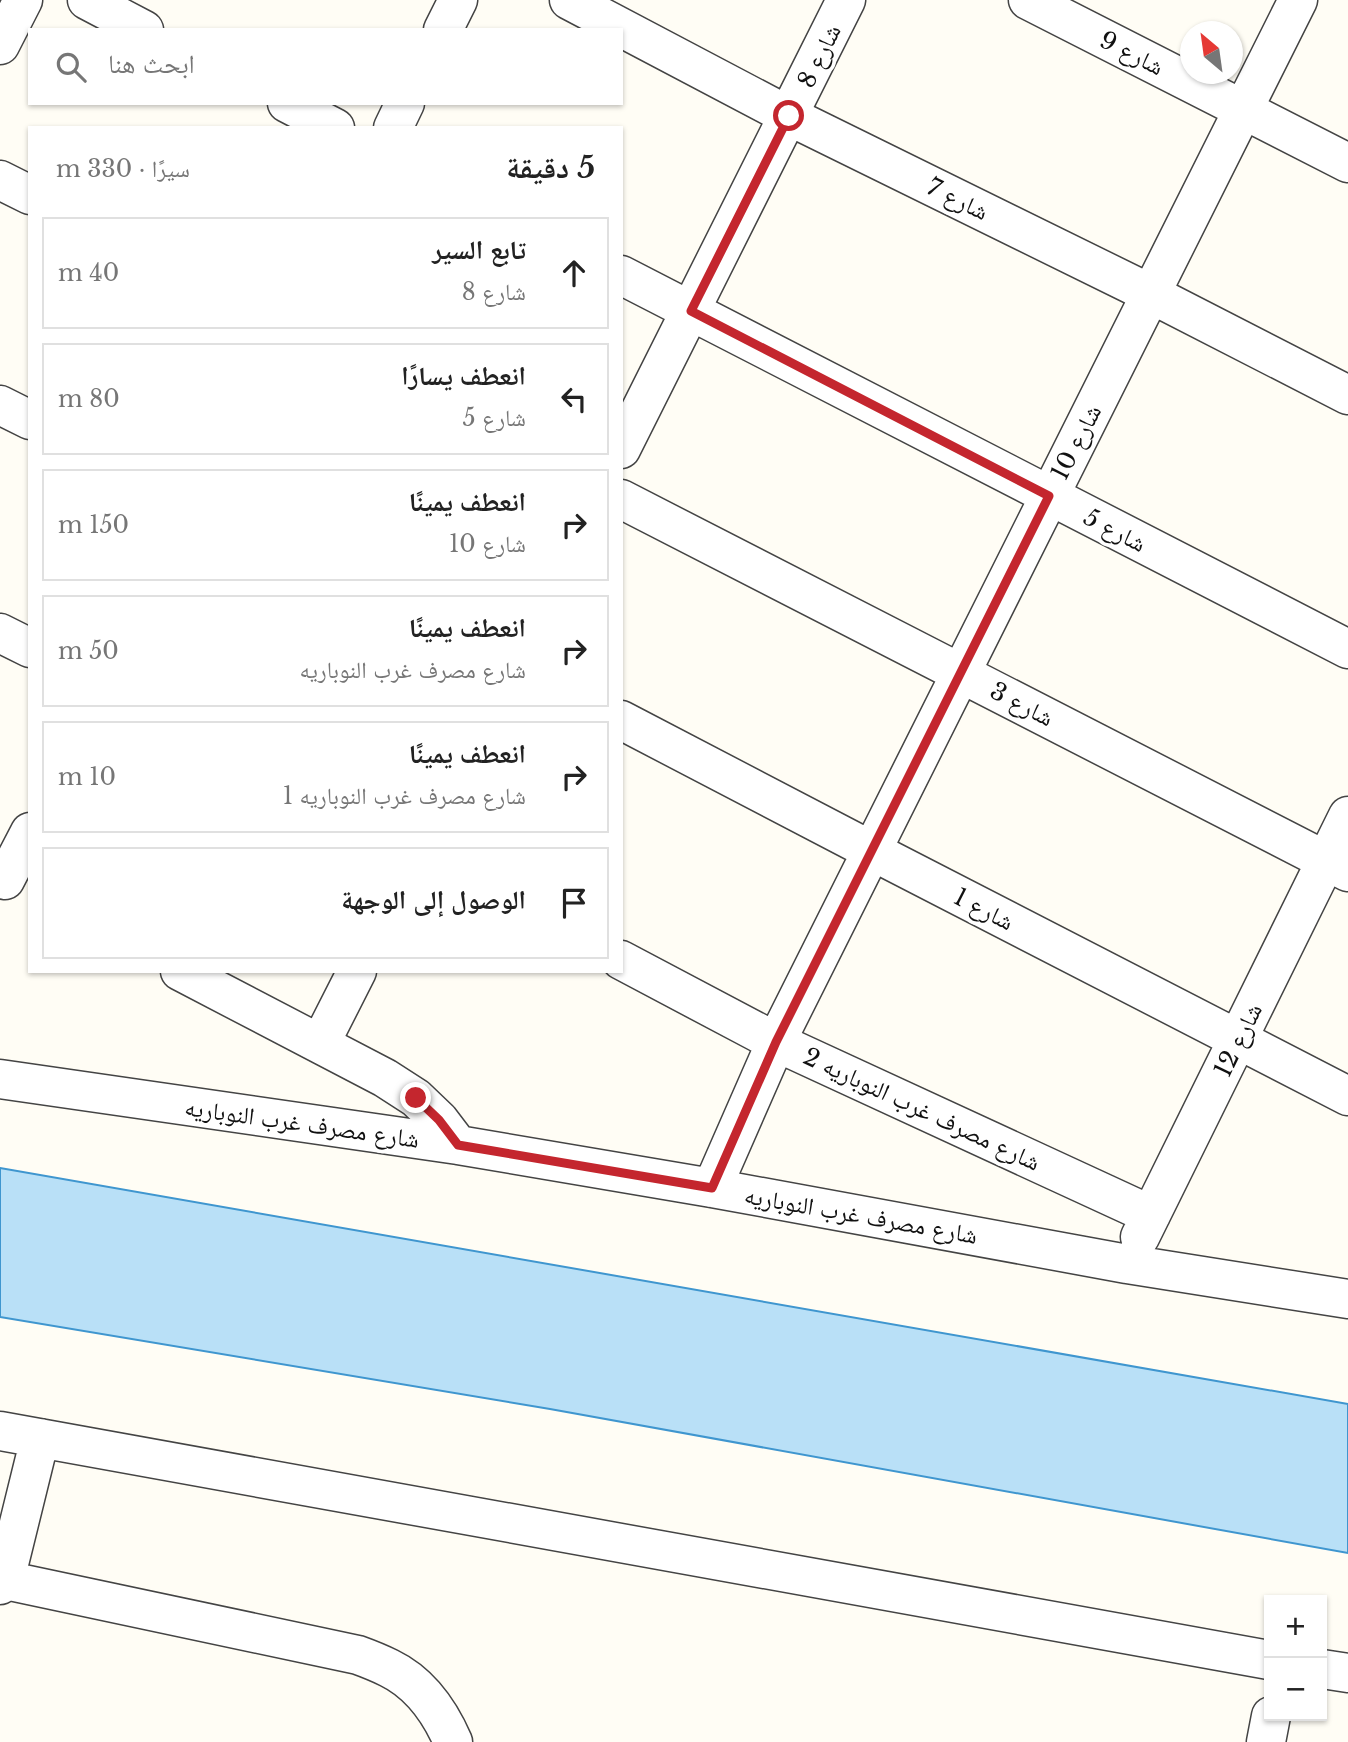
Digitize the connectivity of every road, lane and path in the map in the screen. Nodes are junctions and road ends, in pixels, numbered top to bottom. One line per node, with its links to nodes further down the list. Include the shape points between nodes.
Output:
1 (23, 0): 12 (street)
2 (87, 0): 8 (street)
3 (458, 0): 9 (street)
4 (569, 0): 10 (street, شارع 7)
5 (846, 0): 16 (street, شارع 8)
6 (1028, 0): 15 (street, شارع 9)
7 (1298, 0): 15 (street, شارع 10)
8 (140, 28)
9 (444, 28)
10 (622, 28)
11 (623, 28): 16 (street, شارع 7)
12 (0, 45)
13 (291, 105): 17 (street)
14 (404, 105): 18 (street)
15 (1243, 110): 19 (street, شارع 9); 23 (street, شارع 10)
16 (789, 116): 23 (street, شارع 7); 24 (street, شارع 8)
17 (330, 126)
18 (394, 126)
19 (1348, 163)
20 (0, 180): 21 (street)
21 (28, 194)
22 (623, 276): 24 (street, شارع 5)
23 (1151, 294): 25 (street, شارع 7); 29 (street, شارع 10)
24 (691, 311): 28 (street, شارع 8); 29 (street, شارع 5)
25 (1348, 395)
26 (0, 405): 27 (street)
27 (28, 419)
28 (623, 445)
29 (1049, 496): 33 (street, شارع 5); 34 (street, شارع 10)
30 (623, 500): 34 (street, شارع 3)
31 (0, 633): 32 (street)
32 (28, 647)
33 (1348, 649)
34 (961, 673): 38 (street, شارع 10); 39 (street, شارع 3)
35 (623, 721): 38 (street, شارع 1)
36 (1348, 816): 39 (street, شارع 12)
37 (28, 838): 40 (street)
38 (872, 851): 44 (street, شارع 1); 45 (street, شارع 10)
39 (1337, 866): 44 (street, شارع 12)
40 (12, 884)
41 (623, 961): 45 (street, شارع مصرف غرب النوباريه 2)
42 (184, 973): 46 (street)
43 (356, 973): 46 (street)
44 (1238, 1040): 48 (street, شارع 1); 51 (street, شارع 12)
45 (776, 1042): 50 (street, شارع 10); 51 (street, شارع مصرف غرب النوباريه 2)
46 (320, 1044): 49 (street, via 416,1098)
47 (0, 1079): 49 (street, شارع مصرف غرب النوباريه)
48 (1348, 1096)
49 (458, 1145): 50 (street, شارع مصرف غرب النوباريه)
50 (712, 1188): 52 (street, شارع مصرف غرب النوباريه)
51 (1151, 1215): 52 (street, شارع 12)
52 (1127, 1264): 53 (street, شارع مصرف غرب النوباريه)
53 (1348, 1299)
54 (0, 1431): 55 (street)
55 (40, 1438): 56 (street); 57 (street)
56 (2, 1583): 61 (street, via 358,1655 391,1669 421,1691 443,1719)
57 (1264, 1659)
58 (1327, 1670): 59 (street)
59 (1348, 1674)
60 (1270, 1721): 62 (street)
61 (453, 1742)
62 (1266, 1742)

